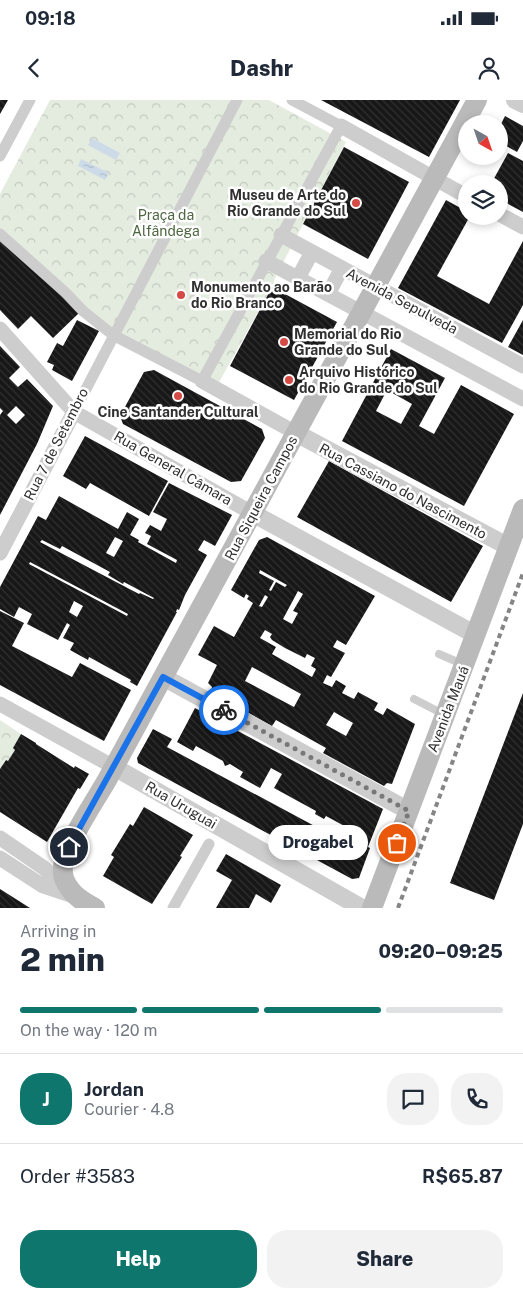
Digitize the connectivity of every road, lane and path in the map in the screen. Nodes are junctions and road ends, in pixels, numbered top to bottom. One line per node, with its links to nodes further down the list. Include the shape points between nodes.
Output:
1 (30, 100): 8 (street)
2 (237, 100): 23 (street)
3 (292, 100): 7 (street)
4 (477, 100): 9 (main road, Rua Siqueira Campos)
5 (515, 100): 6 (street)
6 (523, 104)
7 (340, 126): 9 (street); 14 (street)
8 (0, 156)
9 (434, 178): 10 (street); 19 (main road, Rua Siqueira Campos)
10 (458, 192)
11 (508, 219): 12 (street)
12 (523, 227)
13 (0, 234): 23 (street)
14 (280, 235): 15 (street, Avenida Sepulveda); 16 (street)
15 (312, 252): 17 (street, Avenida Sepulveda); 18 (street)
16 (266, 261): 18 (street, Avenida Sepulveda); 25 (street)
17 (342, 268): 19 (street, Avenida Sepulveda); 20 (street)
18 (298, 278): 20 (street, Avenida Sepulveda)
19 (376, 286): 21 (main road, Rua Siqueira Campos); 24 (street, Avenida Sepulveda)
20 (328, 294): 21 (street, Avenida Sepulveda)
21 (362, 312): 26 (street, Avenida Sepulveda); 28 (main road, Rua Siqueira Campos)
22 (0, 329): 27 (street, Rua General Câmara)
23 (113, 335): 25 (street, Rua Cassiano do Nascimento); 27 (street, Rua 7 de Setembro)
24 (523, 366)
25 (202, 381): 28 (street, Rua Cassiano do Nascimento)
26 (523, 399)
27 (74, 412): 30 (street, Rua General Câmara); 32 (street, Rua 7 de Setembro)
28 (296, 433): 30 (main road, Rua Siqueira Campos); 31 (street, Rua Cassiano do Nascimento)
29 (523, 509): 31 (main road, Avenida Mauá)
30 (252, 513): 33 (street, Rua General Câmara); 36 (main road, Rua Siqueira Campos)
31 (509, 547): 33 (main road, Avenida Mauá)
32 (0, 553)
33 (476, 635): 35 (main road, Avenida Mauá)
34 (439, 654): 35 (lane)
35 (464, 665): 39 (main road, Avenida Mauá)
36 (163, 677): 40 (main road, Rua Siqueira Campos); 41 (street)
37 (414, 699): 39 (lane)
38 (0, 704): 40 (street, Rua Uruguai)
39 (445, 716): 41 (main road, Avenida Mauá)
40 (114, 767): 45 (main road, Rua Siqueira Campos, via 64,859 65,881); 48 (street, Rua Uruguai)
41 (409, 811): 49 (main road, Avenida Mauá)
42 (0, 838): 45 (street, via 44,868)
43 (209, 844): 47 (street)
44 (0, 858): 45 (street, via 43,886)
45 (76, 897): 46 (main road)
46 (95, 908)
47 (172, 908)
48 (362, 908)
49 (372, 908)

